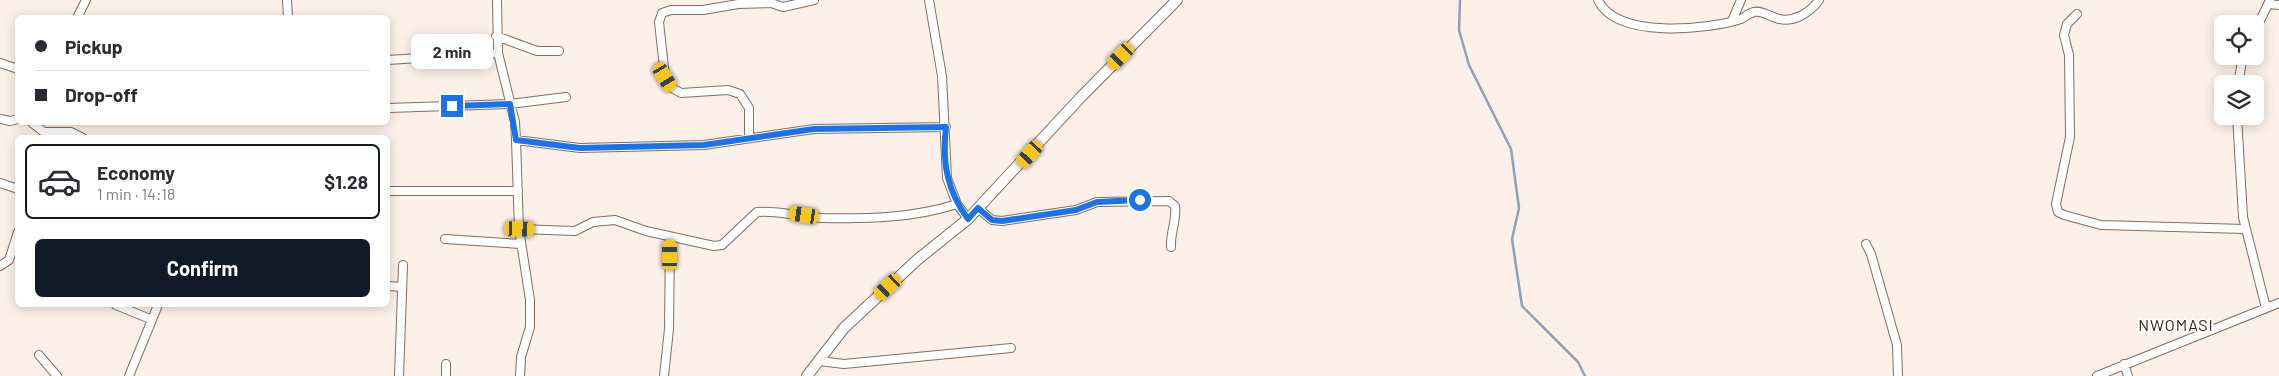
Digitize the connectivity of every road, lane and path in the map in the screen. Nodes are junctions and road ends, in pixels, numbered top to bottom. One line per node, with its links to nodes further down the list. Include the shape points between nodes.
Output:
1 (86, 0): 13 (street)
2 (286, 0): 14 (street)
3 (497, 0): 17 (street)
4 (814, 0): 32 (street, via 783,7 771,3 738,4 662,13 659,22 665,77 672,88 681,93 728,90 740,94 749,108)
5 (929, 0): 30 (street, via 942,76)
6 (1177, 0): 39 (street)
7 (1598, 0): 16 (street, via 1610,15 1646,26 1669,29)
8 (1741, 0): 16 (street)
9 (1818, 0): 16 (street, via 1802,15 1792,19 1760,12)
10 (2270, 2): 11 (street); 15 (street)
11 (2279, 5)
12 (2077, 14): 42 (street, via 2067,24 2064,35 2069,55 2070,137 2056,204 2058,212 2101,225)
13 (78, 15)
14 (288, 15)
15 (2264, 15)
16 (1732, 21)
17 (496, 36): 18 (street, via 537,51); 19 (street)
18 (559, 51)
19 (498, 52): 20 (street); 24 (street)
20 (390, 60)
21 (0, 63): 22 (street)
22 (15, 68)
23 (566, 97): 24 (street)
24 (510, 104): 25 (street); 33 (street)
25 (390, 108)
26 (0, 119): 27 (street)
27 (15, 120)
28 (35, 125): 31 (street, via 44,132)
29 (2237, 125): 42 (street)
30 (946, 127): 32 (street, via 814,129); 38 (street, via 945,166)
31 (77, 135)
32 (749, 138): 33 (street, via 704,145 580,148)
33 (516, 140): 37 (street)
34 (0, 183): 35 (street)
35 (15, 188)
36 (390, 191): 37 (street)
37 (518, 191): 41 (street)
38 (957, 204): 40 (street); 43 (street, via 912,216 822,218 757,212 722,245)
39 (978, 208): 40 (street); 48 (street, via 992,220 1002,221 1076,210 1097,202 1169,201 1175,206 1176,215)
40 (968, 219): 62 (street, via 917,260 844,328)
41 (520, 229): 43 (street, via 574,231 593,222 615,220); 46 (street)
42 (2245, 229): 58 (street)
43 (670, 237): 70 (street, via 669,329)
44 (445, 239): 46 (street)
45 (15, 241): 49 (street)
46 (521, 244): 69 (street, via 530,300 530,327 521,357)
47 (1866, 244): 72 (street, via 1897,345)
48 (1171, 247)
49 (9, 260): 50 (street); 52 (street)
50 (15, 263)
51 (403, 265): 54 (street)
52 (0, 266)
53 (390, 286): 54 (street)
54 (402, 287): 67 (street)
55 (2279, 303): 58 (street)
56 (121, 307): 59 (street)
57 (157, 307): 59 (street)
58 (2266, 308): 64 (street)
59 (150, 319): 66 (street)
60 (1012, 348): 62 (street, via 844,364)
61 (39, 355): 65 (street)
62 (819, 360): 71 (street)
63 (446, 364): 68 (street)
64 (2124, 364): 73 (street); 74 (street)
65 (57, 376)
66 (129, 376)
67 (399, 376)
68 (446, 376)
69 (520, 376)
70 (664, 376)
71 (807, 376)
72 (1898, 376)
73 (2097, 376)
74 (2128, 376)

